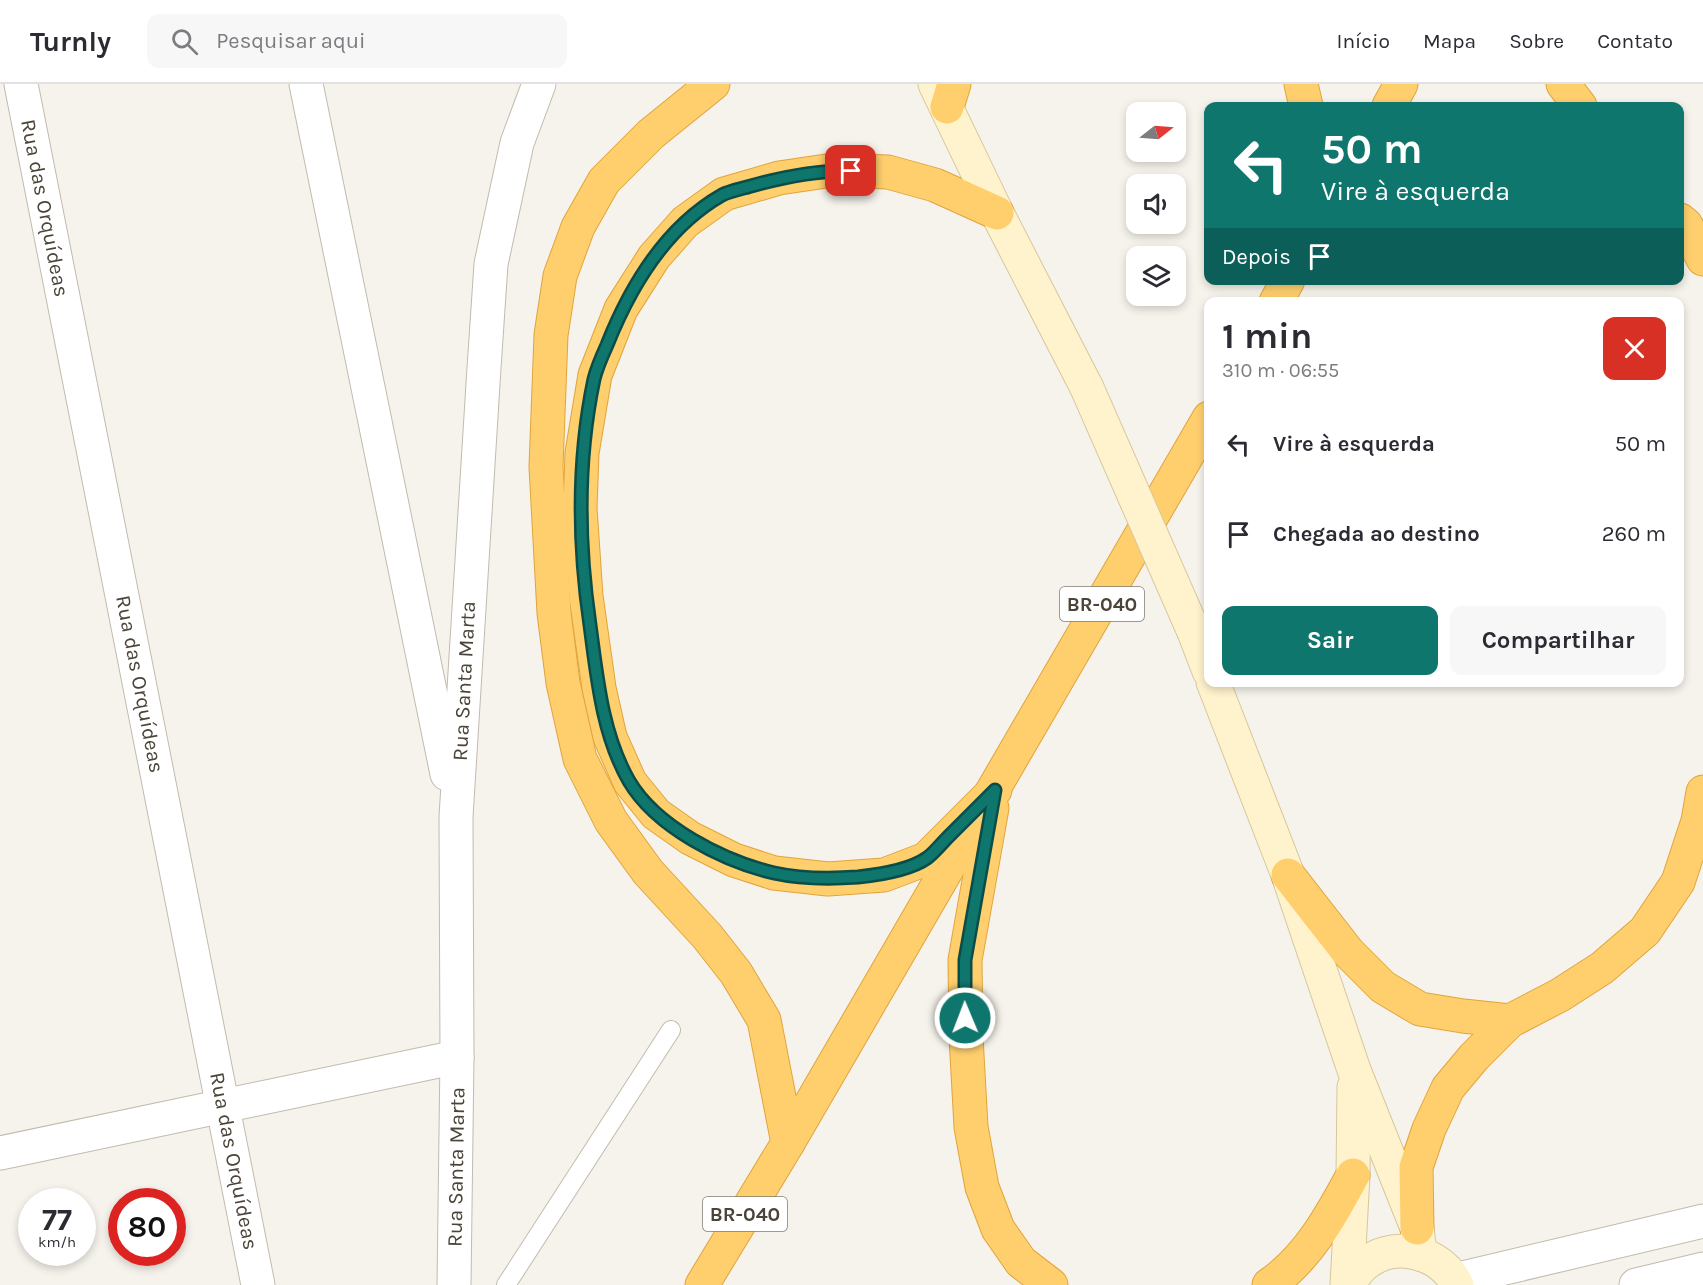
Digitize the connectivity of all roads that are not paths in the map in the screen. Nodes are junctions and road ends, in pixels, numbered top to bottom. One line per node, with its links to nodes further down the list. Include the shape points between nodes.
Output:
1 (21, 84): 26 (street, Rua das Orquídeas)
2 (306, 84): 20 (street)
3 (538, 84): 20 (street, Rua Santa Marta, via 517,143 492,264)
4 (713, 84): 27 (highway, via 651,134 604,181 578,226 560,276 551,335 546,467 554,614 563,684 580,759 610,821 648,872 736,973 764,1020)
5 (1301, 84): 9 (highway)
6 (1401, 84): 10 (highway)
7 (1563, 84): 11 (highway)
8 (945, 92): 12 (main road)
9 (1305, 102)
10 (1391, 102)
11 (1577, 102)
12 (997, 213): 16 (main road, bridge, via 1087,388); 18 (highway, via 935,185 888,172 833,170 779,178 724,194 704,208 685,222 654,257 621,309 595,375 582,453 580,508 586,596 610,737 630,782 656,814 690,838 734,860 774,873 828,879 884,875 926,859)
13 (1684, 223): 14 (highway)
14 (1703, 259)
15 (1204, 427): 18 (highway, BR-040)
16 (1204, 658)
17 (1215, 687): 21 (main road)
18 (995, 790): 27 (highway, BR-040); 38 (highway, via 965,960 971,1127 982,1187 998,1229 1021,1262)
19 (1703, 792): 22 (highway, via 1678,882 1645,931 1602,968)
20 (456, 817): 24 (street, Rua Santa Marta)
21 (1288, 875): 22 (highway, via 1348,952 1383,987 1420,1009); 25 (main road)
22 (1510, 1021): 31 (highway, via 1448,1088 1429,1129 1416,1167)
23 (671, 1030): 36 (lane)
24 (457, 1057): 26 (street); 35 (street, Rua Santa Marta)
25 (1354, 1070): 29 (main road); 31 (main road)
26 (224, 1107): 28 (street); 34 (street, Rua das Orquídeas)
27 (788, 1143): 37 (highway, BR-040)
28 (0, 1153)
29 (1353, 1175): 39 (highway, via 1308,1250); 40 (main road)
30 (1703, 1221): 33 (street)
31 (1419, 1241): 33 (main road); 40 (main road, via 1403,1251 1370,1260)
32 (1703, 1269): 41 (street)
33 (1455, 1282)
34 (258, 1285)
35 (454, 1285)
36 (506, 1285)
37 (702, 1285)
38 (1051, 1285)
39 (1269, 1285)
40 (1347, 1285)
41 (1636, 1285)

